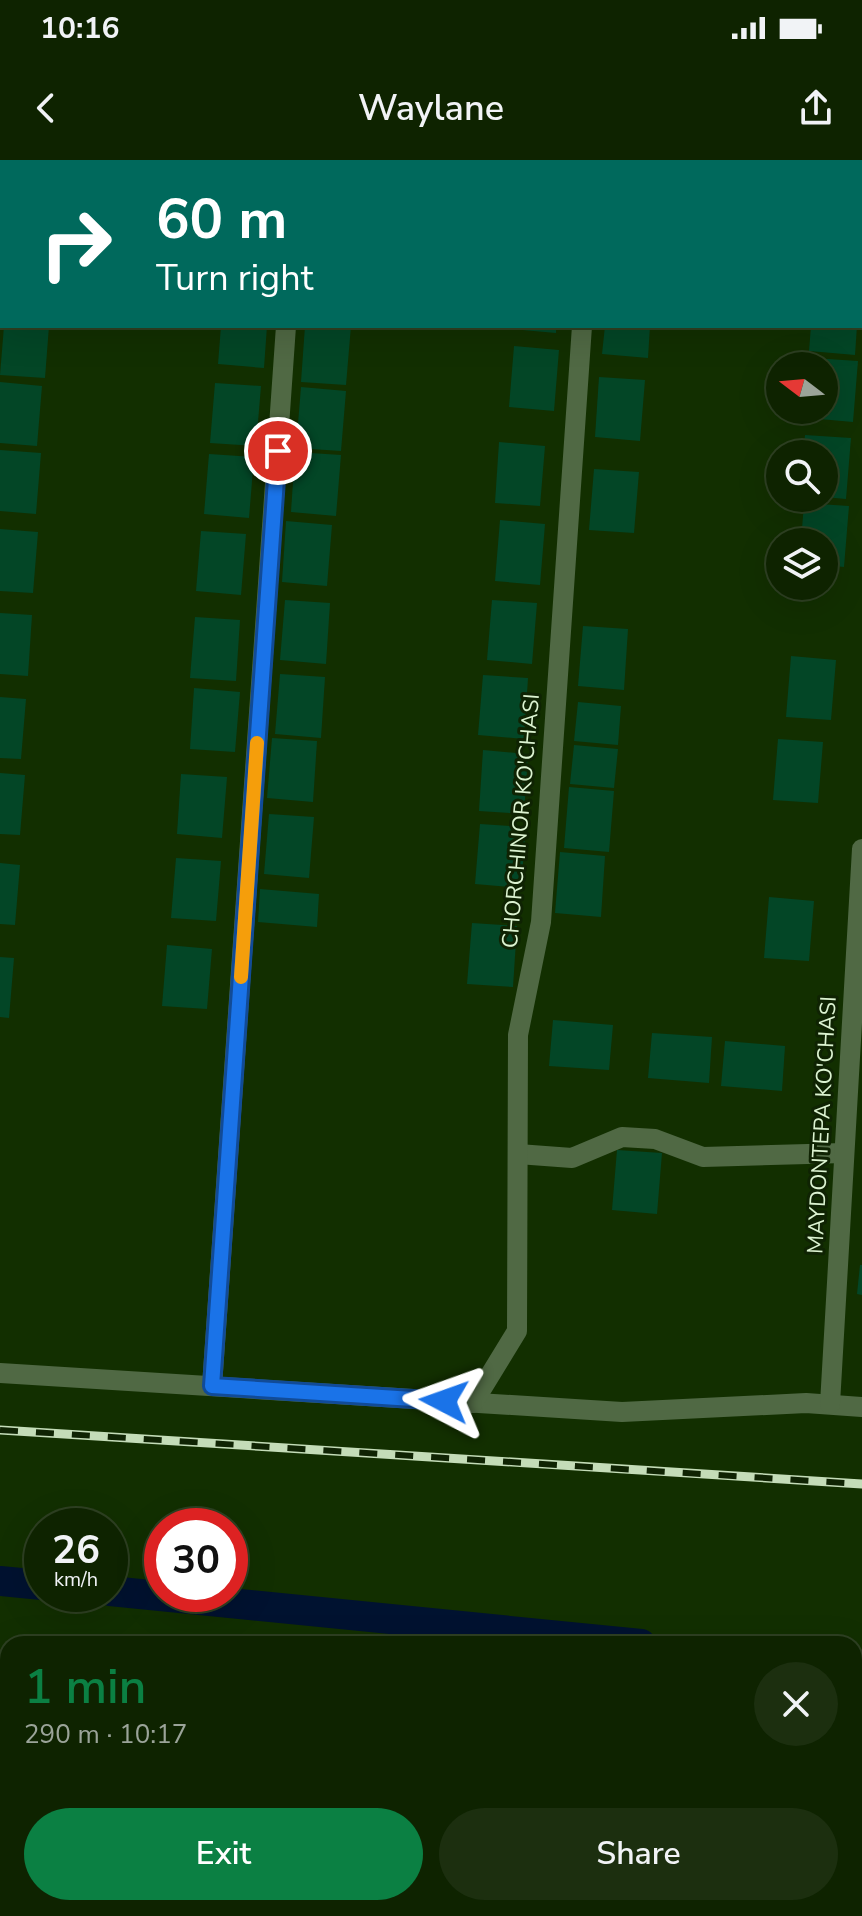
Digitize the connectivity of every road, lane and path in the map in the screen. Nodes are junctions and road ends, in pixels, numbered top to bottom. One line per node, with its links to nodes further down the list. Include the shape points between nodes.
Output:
1 (286, 328): 7 (street)
2 (582, 328): 5 (street, CHORCHINOR KO'CHASI, via 541,922 518,1035)
3 (862, 849): 4 (street, MAYDONTEPA KO'CHASI)
4 (844, 1153): 5 (street, via 703,1157 655,1139 622,1137 572,1158); 9 (street, MAYDONTEPA KO'CHASI)
5 (518, 1154): 8 (street, CHORCHINOR KO'CHASI, via 517,1331)
6 (0, 1373): 7 (street)
7 (212, 1386): 8 (street)
8 (473, 1403): 9 (street, via 622,1412)
9 (830, 1404): 10 (street)
10 (862, 1407)

